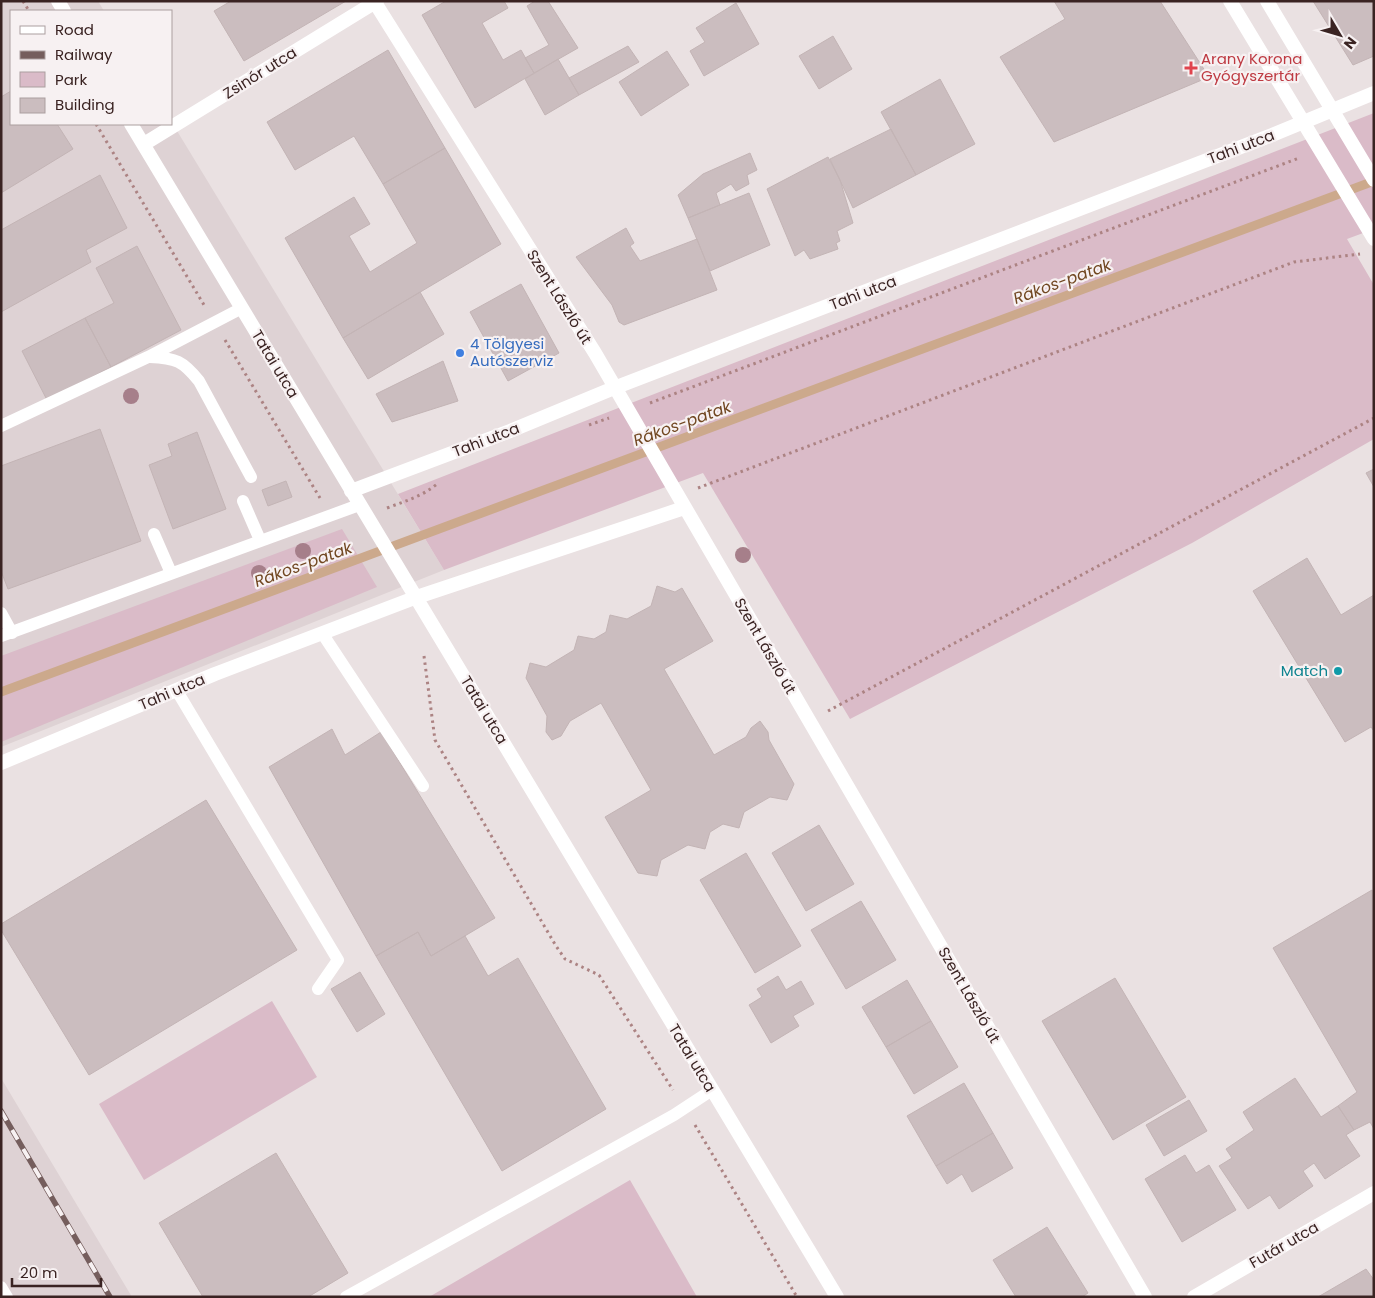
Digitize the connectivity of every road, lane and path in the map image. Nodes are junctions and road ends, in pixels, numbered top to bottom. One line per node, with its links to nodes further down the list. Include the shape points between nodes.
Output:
1 (1230, 1): 6 (street)
2 (1267, 1): 5 (street)
3 (375, 2): 8 (street, Zsinór utca); 15 (street, Szent László út)
4 (1374, 93): 5 (street, Tahi utca)
5 (1331, 111): 6 (street, Tahi utca); 10 (street)
6 (1304, 122): 9 (street); 15 (street, Tahi utca)
7 (132, 125): 8 (street, Tatai utca)
8 (144, 144): 13 (street, Tatai utca)
9 (1321, 149): 11 (street); 16 (path)
10 (1374, 180)
11 (1374, 239)
12 (1360, 254): 23 (path, via 1294,262)
13 (242, 308): 14 (lane); 22 (street, Tatai utca)
14 (148, 358): 18 (lane); 20 (lane, via 178,360 188,367 199,381)
15 (614, 388): 16 (street, Szent László út); 22 (street, Tahi utca, via 510,432)
16 (628, 411): 19 (path); 23 (street, Szent László út)
17 (1374, 418): 36 (path)
18 (1, 426)
19 (582, 428)
20 (251, 477)
21 (439, 483): 26 (path, via 411,501)
22 (351, 492): 26 (street, Tatai utca)
23 (677, 496): 25 (street, Szent László út)
24 (244, 502): 28 (lane)
25 (684, 508): 30 (street, Tahi utca); 36 (street, Szent László út)
26 (363, 511): 28 (lane); 30 (street, Tatai utca)
27 (154, 534): 29 (lane)
28 (260, 540): 29 (lane)
29 (171, 573): 33 (lane)
30 (417, 597): 32 (street, Tahi utca); 40 (street, Tatai utca)
31 (1, 613): 33 (lane)
32 (322, 633): 35 (street, Tahi utca); 38 (lane)
33 (7, 635)
34 (424, 654): 41 (path, via 435,740 556,946 565,959 599,975)
35 (177, 691): 37 (street, Tahi utca); 39 (lane, via 338,960)
36 (809, 722): 48 (street, Szent László út)
37 (1, 763)
38 (423, 786)
39 (318, 989)
40 (712, 1090): 41 (lane); 47 (street, Tatai utca)
41 (684, 1108): 45 (lane); 46 (path)
42 (1374, 1193): 49 (street, Futár utca)
43 (1, 1287): 44 (lane)
44 (7, 1297)
45 (346, 1297)
46 (797, 1297)
47 (837, 1297)
48 (1145, 1297)
49 (1194, 1297)

